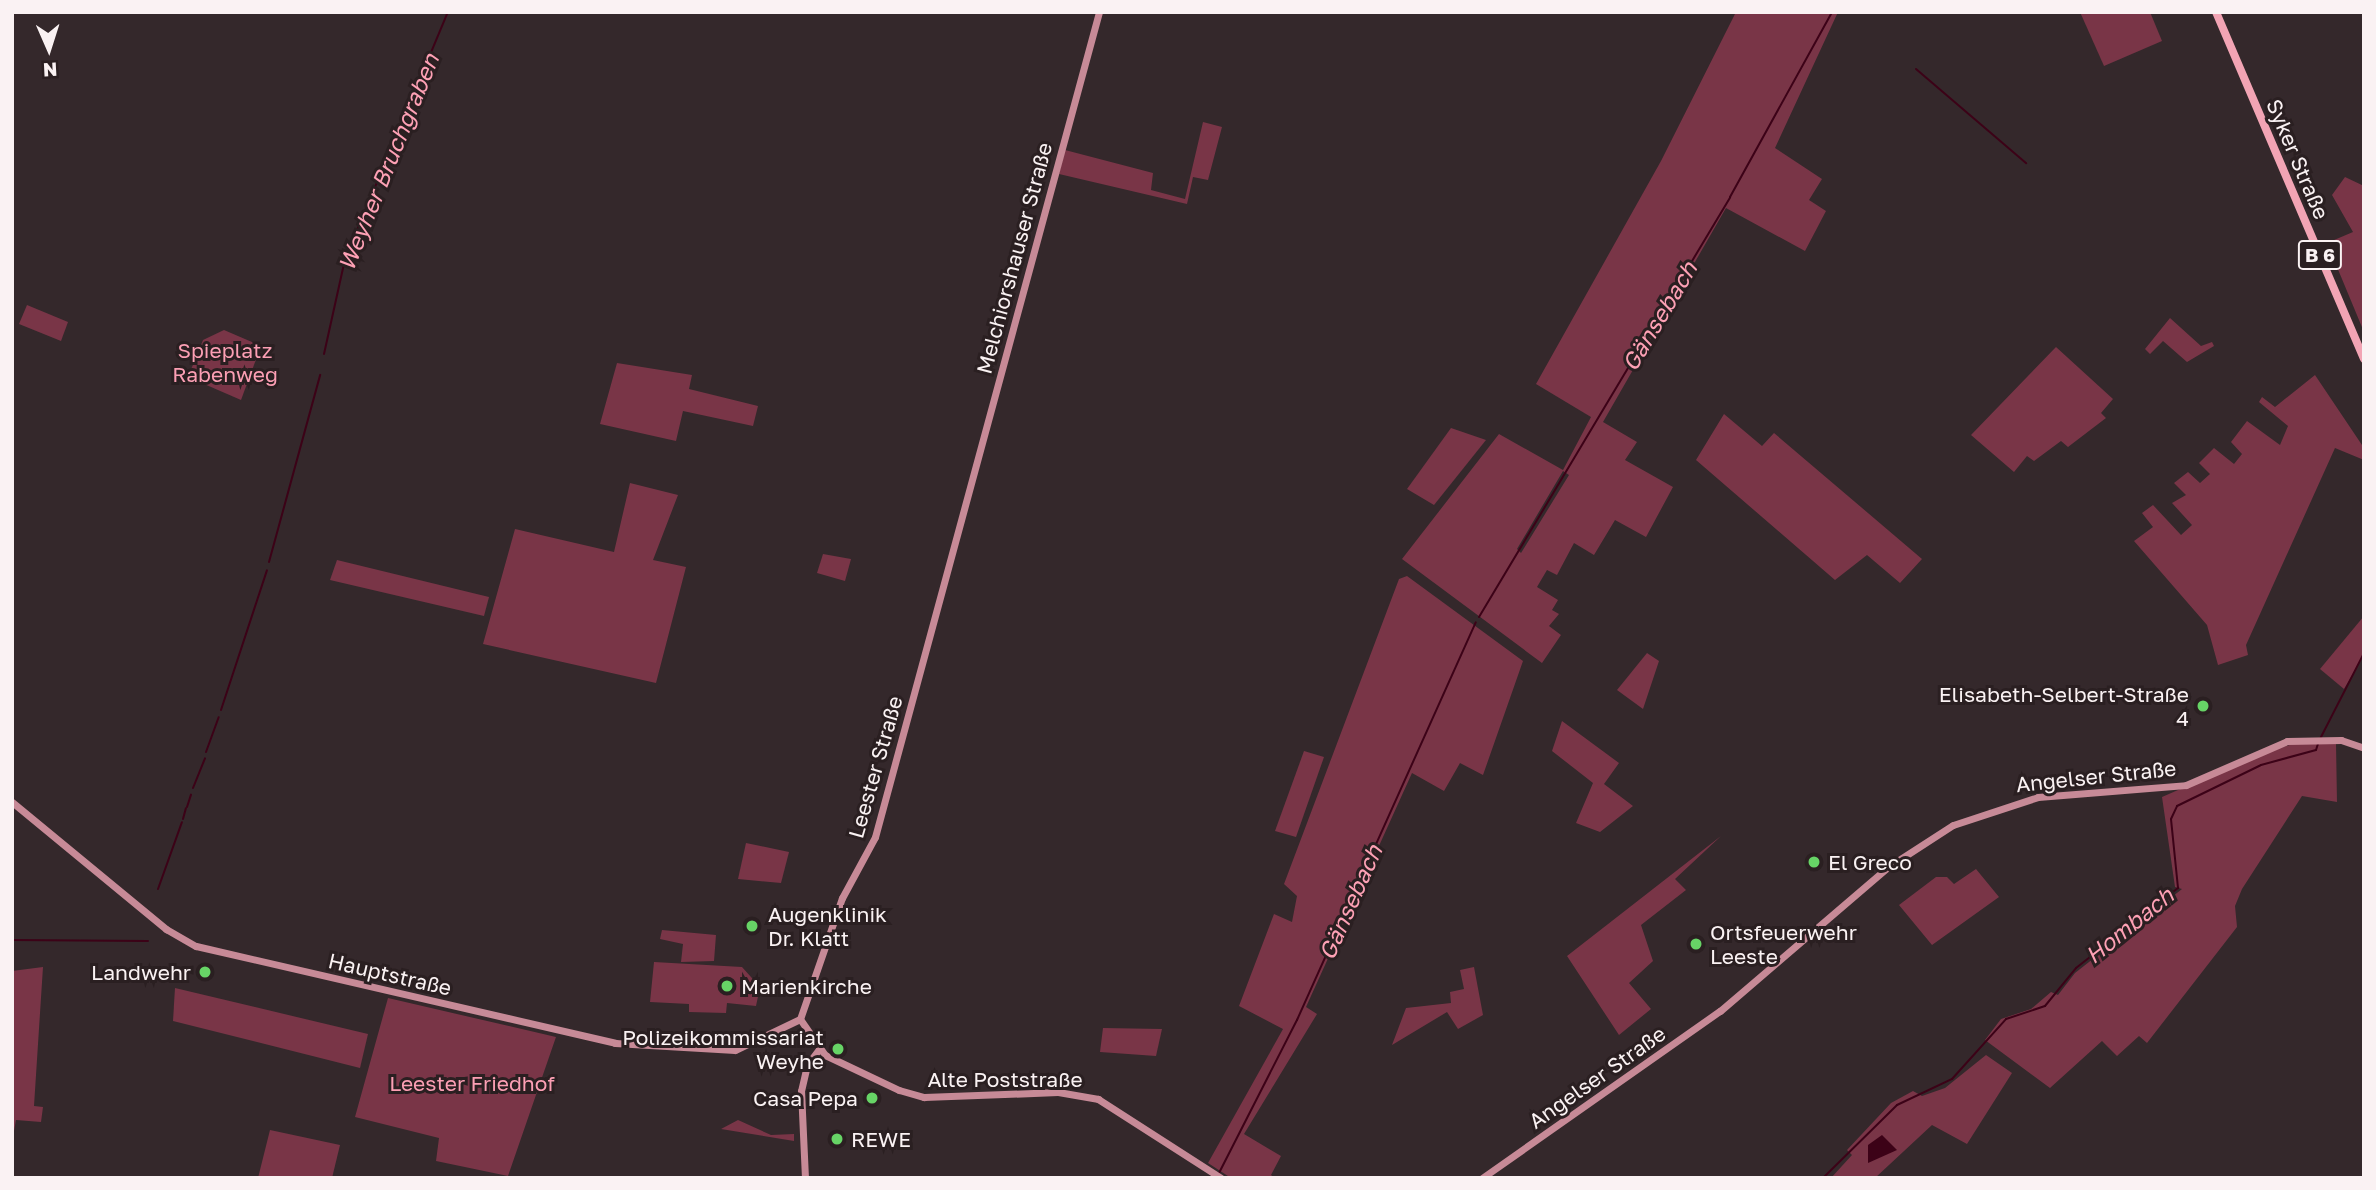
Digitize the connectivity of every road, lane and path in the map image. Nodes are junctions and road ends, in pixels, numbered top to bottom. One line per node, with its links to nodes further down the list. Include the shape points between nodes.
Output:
1 (1099, 12): 4 (main road, Melchiorshauser Straße)
2 (2216, 12): 3 (main road, Syker Straße / B 6)
3 (2364, 359)
4 (962, 513): 7 (main road, Leester Straße, via 875,838 842,898)
5 (2364, 748): 11 (main road, Angelser Straße, via 2322,738 2263,747 2186,785 2038,797 1953,825 1888,867 1720,1011)
6 (12, 802): 7 (main road, Hauptstraße, via 166,929 196,946 615,1043 725,1051)
7 (800, 1019): 8 (main road)
8 (819, 1049): 9 (main road, Alte Poststraße, via 864,1075 924,1097 1058,1093 1098,1099); 10 (main road, via 807,1065 801,1091)
9 (1219, 1176)
10 (805, 1178)
11 (1482, 1178)

